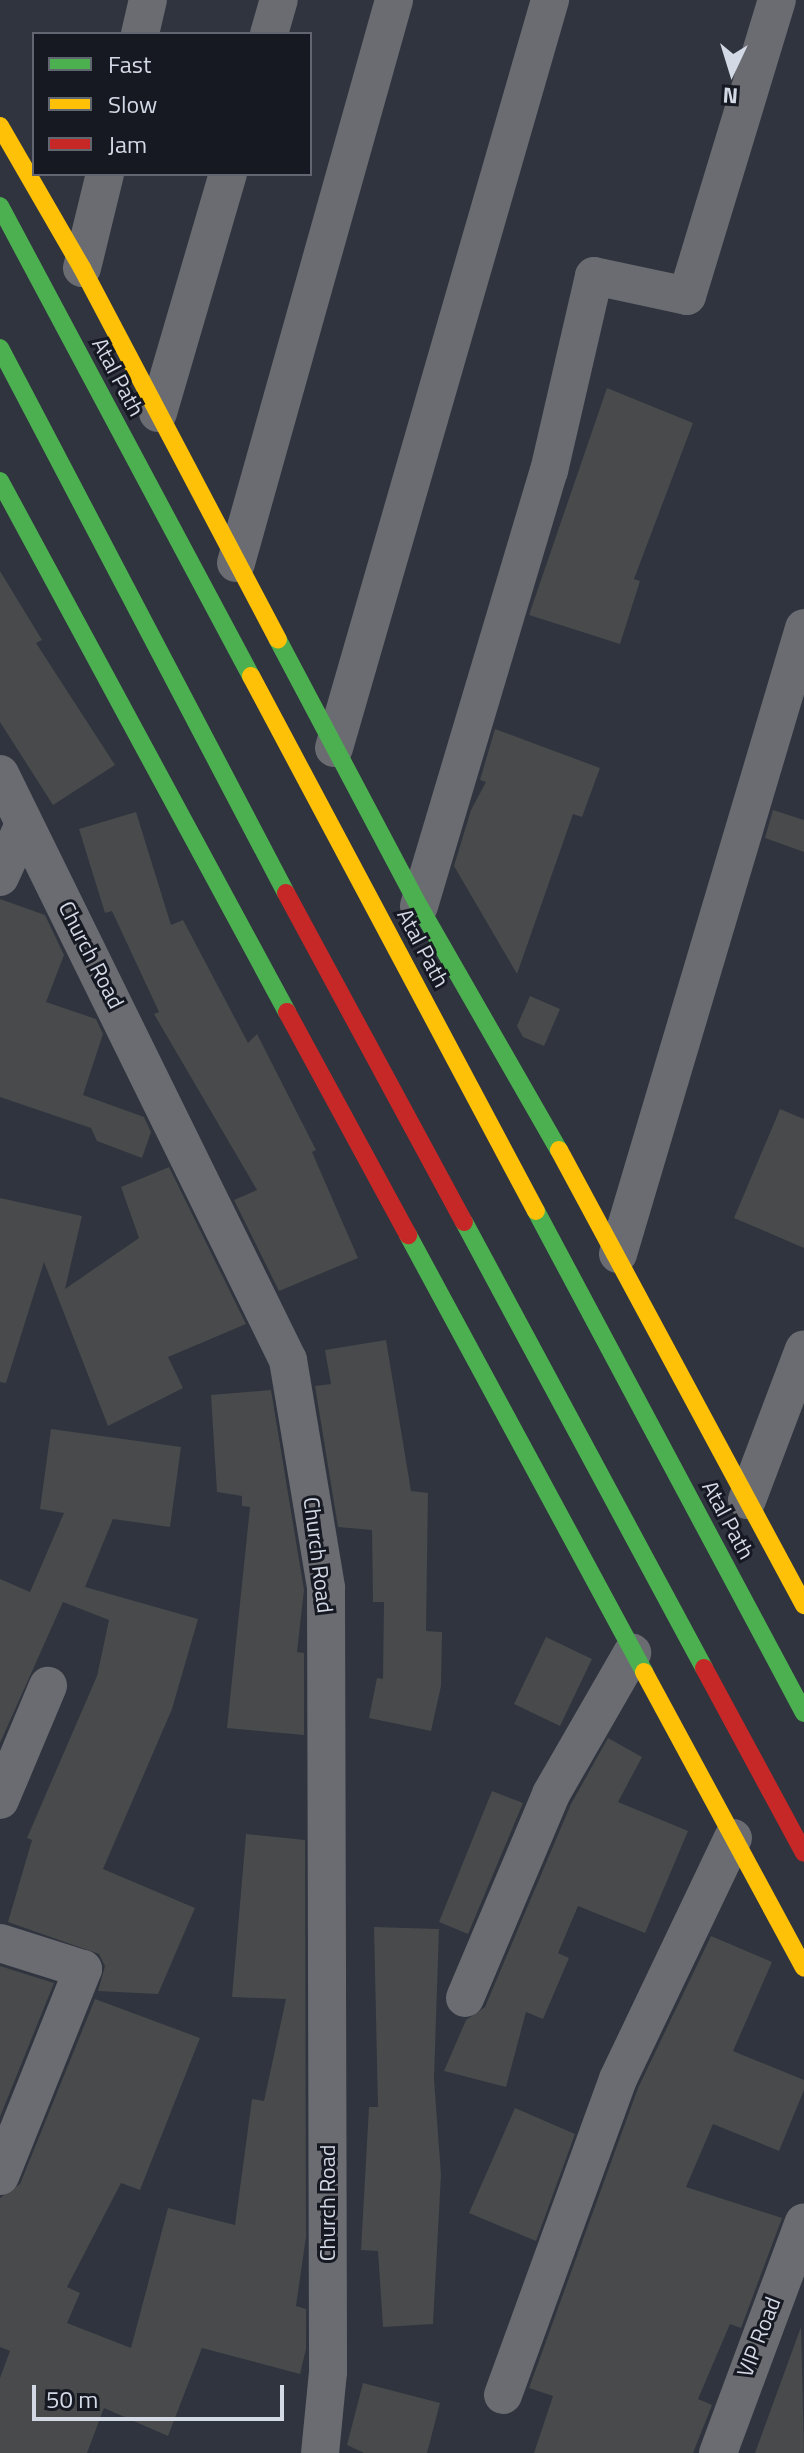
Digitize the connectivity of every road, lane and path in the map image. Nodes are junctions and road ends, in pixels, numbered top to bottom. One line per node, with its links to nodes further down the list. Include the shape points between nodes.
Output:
1 (148, 0): 6 (street)
2 (279, 0): 7 (street)
3 (394, 0): 16 (street)
4 (550, 0): 18 (street)
5 (777, 0): 22 (street, via 687,296 594,276 549,471)
6 (140, 32)
7 (270, 32)
8 (0, 126): 12 (street)
9 (105, 176): 12 (street)
10 (227, 176): 14 (street)
11 (0, 206): 29 (street, Atal Path)
12 (82, 268): 14 (street)
13 (0, 348): 32 (street, via 266,855)
14 (158, 413): 16 (street)
15 (0, 481): 27 (street, via 238,913)
16 (236, 563): 18 (street)
17 (804, 628): 23 (street)
18 (334, 748): 22 (street)
19 (0, 774): 20 (street, Church Road)
20 (24, 824): 21 (street); 39 (street, Church Road, via 288,1360 326,1588 328,2372)
21 (0, 877)
22 (419, 906): 23 (street)
23 (618, 1254): 25 (street)
24 (804, 1349): 25 (street)
25 (747, 1500): 26 (street)
26 (804, 1605)
27 (632, 1653): 31 (street); 35 (street, via 551,1794)
28 (48, 1686): 30 (street)
29 (804, 1713)
30 (0, 1800)
31 (733, 1838): 34 (street); 38 (street, via 618,2079)
32 (804, 1853)
33 (0, 1943): 36 (street, via 83,1969)
34 (804, 1968)
35 (465, 1998)
36 (0, 2176)
37 (804, 2222): 40 (street, VIP Road)
38 (503, 2395)
39 (320, 2453)
40 (718, 2453)

